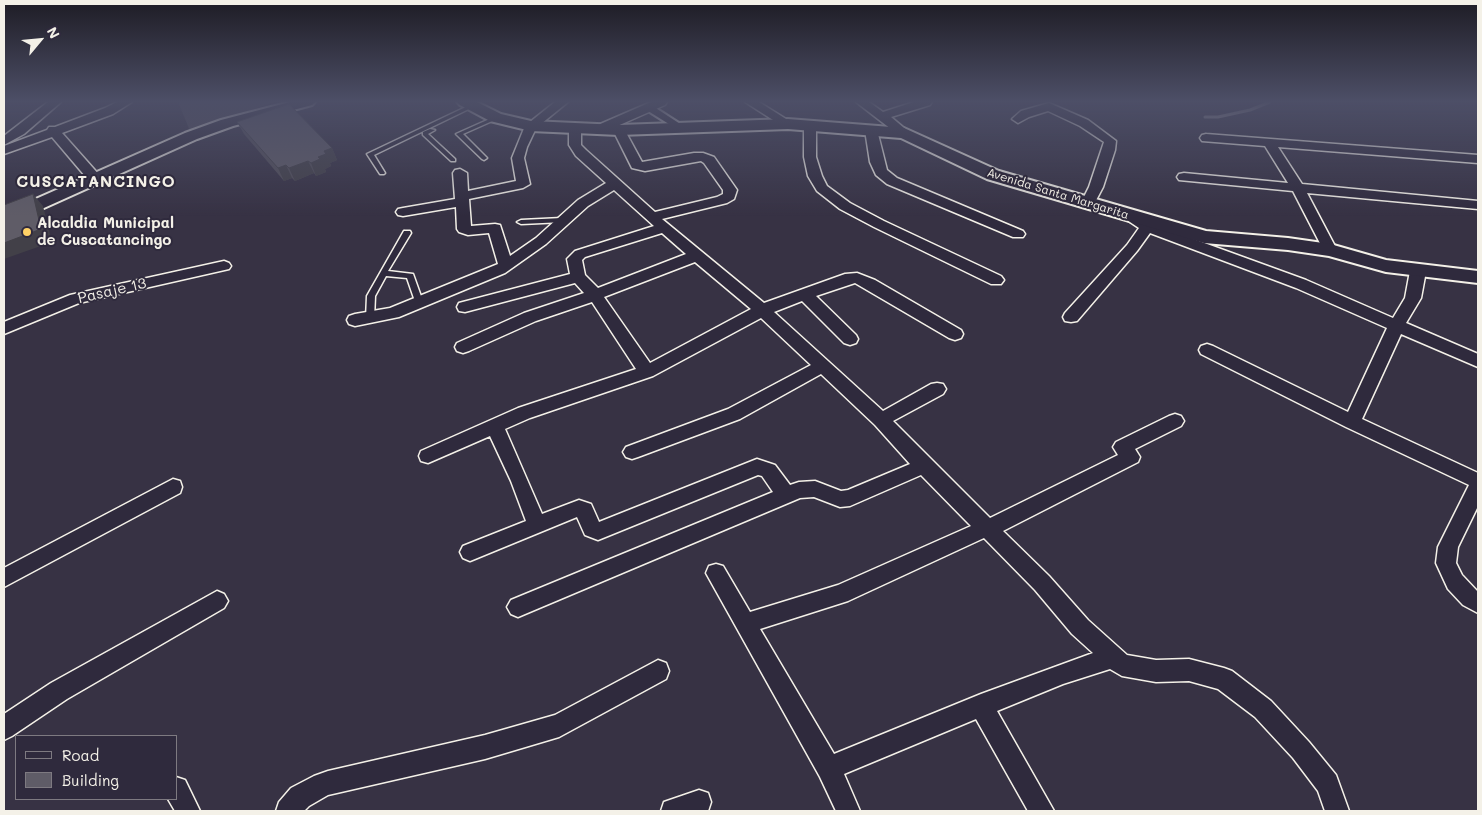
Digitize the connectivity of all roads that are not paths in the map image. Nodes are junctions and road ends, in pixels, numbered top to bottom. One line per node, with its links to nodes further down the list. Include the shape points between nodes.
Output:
1 (28, 140): 16 (street)
2 (62, 140): 23 (street)
3 (182, 140): 23 (street)
4 (400, 140): 20 (lane, via 370,154)
5 (433, 140): 19 (lane)
6 (465, 140): 17 (lane)
7 (524, 140): 26 (street, via 518,158 523,184)
8 (575, 140): 24 (street, via 575,145)
9 (624, 140): 34 (street, via 637,166 703,157 709,160 730,190 729,196 722,200)
10 (810, 140): 46 (street, via 815,176 822,188 845,206)
11 (874, 140): 37 (street, via 881,172 892,181)
12 (919, 140): 27 (street, Avenida Santa Margarita, via 993,175)
13 (1109, 140): 27 (street, via 1109,150)
14 (1232, 140): 15 (street)
15 (1269, 143): 18 (street); 25 (street)
16 (4, 150)
17 (484, 158)
18 (1478, 159)
19 (454, 160)
20 (382, 173)
21 (460, 173): 26 (street)
22 (1184, 177): 25 (street)
23 (96, 180): 31 (street)
24 (614, 184): 32 (street); 34 (street)
25 (1298, 188): 28 (street); 38 (street)
26 (461, 199): 29 (street); 41 (street, via 464,229 495,228)
27 (1088, 203): 30 (street, Avenida Santa Margarita)
28 (1478, 206)
29 (403, 212)
30 (1128, 216): 35 (street); 38 (street, Avenida Santa Margarita, via 1220,240)
31 (4, 220)
32 (562, 220): 33 (lane); 41 (street)
33 (521, 222)
34 (658, 222): 39 (street); 44 (street, via 576,256)
35 (1148, 227): 52 (street); 54 (street, via 1301,284)
36 (407, 234): 43 (lane)
37 (1018, 234)
38 (1330, 250): 42 (street, Avenida Santa Margarita, via 1386,266)
39 (696, 256): 47 (street); 51 (street)
40 (224, 266): 55 (street, Pasaje 13, via 75,299)
41 (506, 266): 49 (street)
42 (1418, 271): 45 (street, Avenida Santa Margarita); 54 (street, via 1413,298)
43 (383, 273): 49 (lane, via 410,276); 53 (lane)
44 (578, 277): 47 (street); 50 (street)
45 (1478, 278)
46 (996, 280)
47 (595, 295): 58 (street, via 530,317); 62 (street)
48 (804, 295): 51 (street); 56 (street, via 844,279 857,278); 57 (street)
49 (419, 302): 53 (street, via 393,313)
50 (465, 307)
51 (762, 310): 61 (street); 62 (street)
52 (1071, 317)
53 (362, 319)
54 (1396, 326): 60 (street); 66 (street)
55 (4, 328)
56 (955, 334)
57 (850, 339)
58 (463, 347)
59 (1207, 350): 66 (street)
60 (1478, 361)
61 (823, 366): 64 (street); 68 (street, via 734,414)
62 (647, 372): 67 (street)
63 (936, 389): 64 (street)
64 (881, 420): 70 (street)
65 (1175, 421): 76 (street, via 1122,448 1131,457)
66 (1352, 422): 71 (street)
67 (494, 425): 69 (street); 75 (street)
68 (632, 452)
69 (428, 456)
70 (924, 466): 74 (street, via 850,498 840,499 807,488); 76 (street)
71 (1478, 481)
72 (173, 487): 79 (street)
73 (1478, 488): 81 (street, via 1448,547 1446,563 1455,582)
74 (786, 495): 75 (street, via 768,470 757,467 598,531 592,529 584,510 579,508); 82 (street)
75 (537, 525): 77 (street)
76 (986, 528): 83 (street, via 841,594); 84 (street)
77 (470, 552)
78 (716, 573): 83 (street)
79 (4, 578)
80 (217, 602): 87 (street, via 59,691)
81 (1478, 603)
82 (518, 607)
83 (746, 623): 88 (street)
84 (1113, 657): 86 (street); 96 (street, via 1122,665 1156,671 1189,670 1224,679 1263,710 1301,750 1327,784)
85 (658, 671): 92 (street, via 559,725 485,747 328,783 300,797)
86 (981, 705): 88 (street); 95 (street)
87 (4, 728)
88 (829, 768): 94 (street)
89 (178, 793): 91 (street)
90 (699, 802): 93 (street)
91 (188, 811)
92 (288, 811)
93 (672, 811)
94 (848, 811)
95 (1042, 811)
96 (1337, 811)

